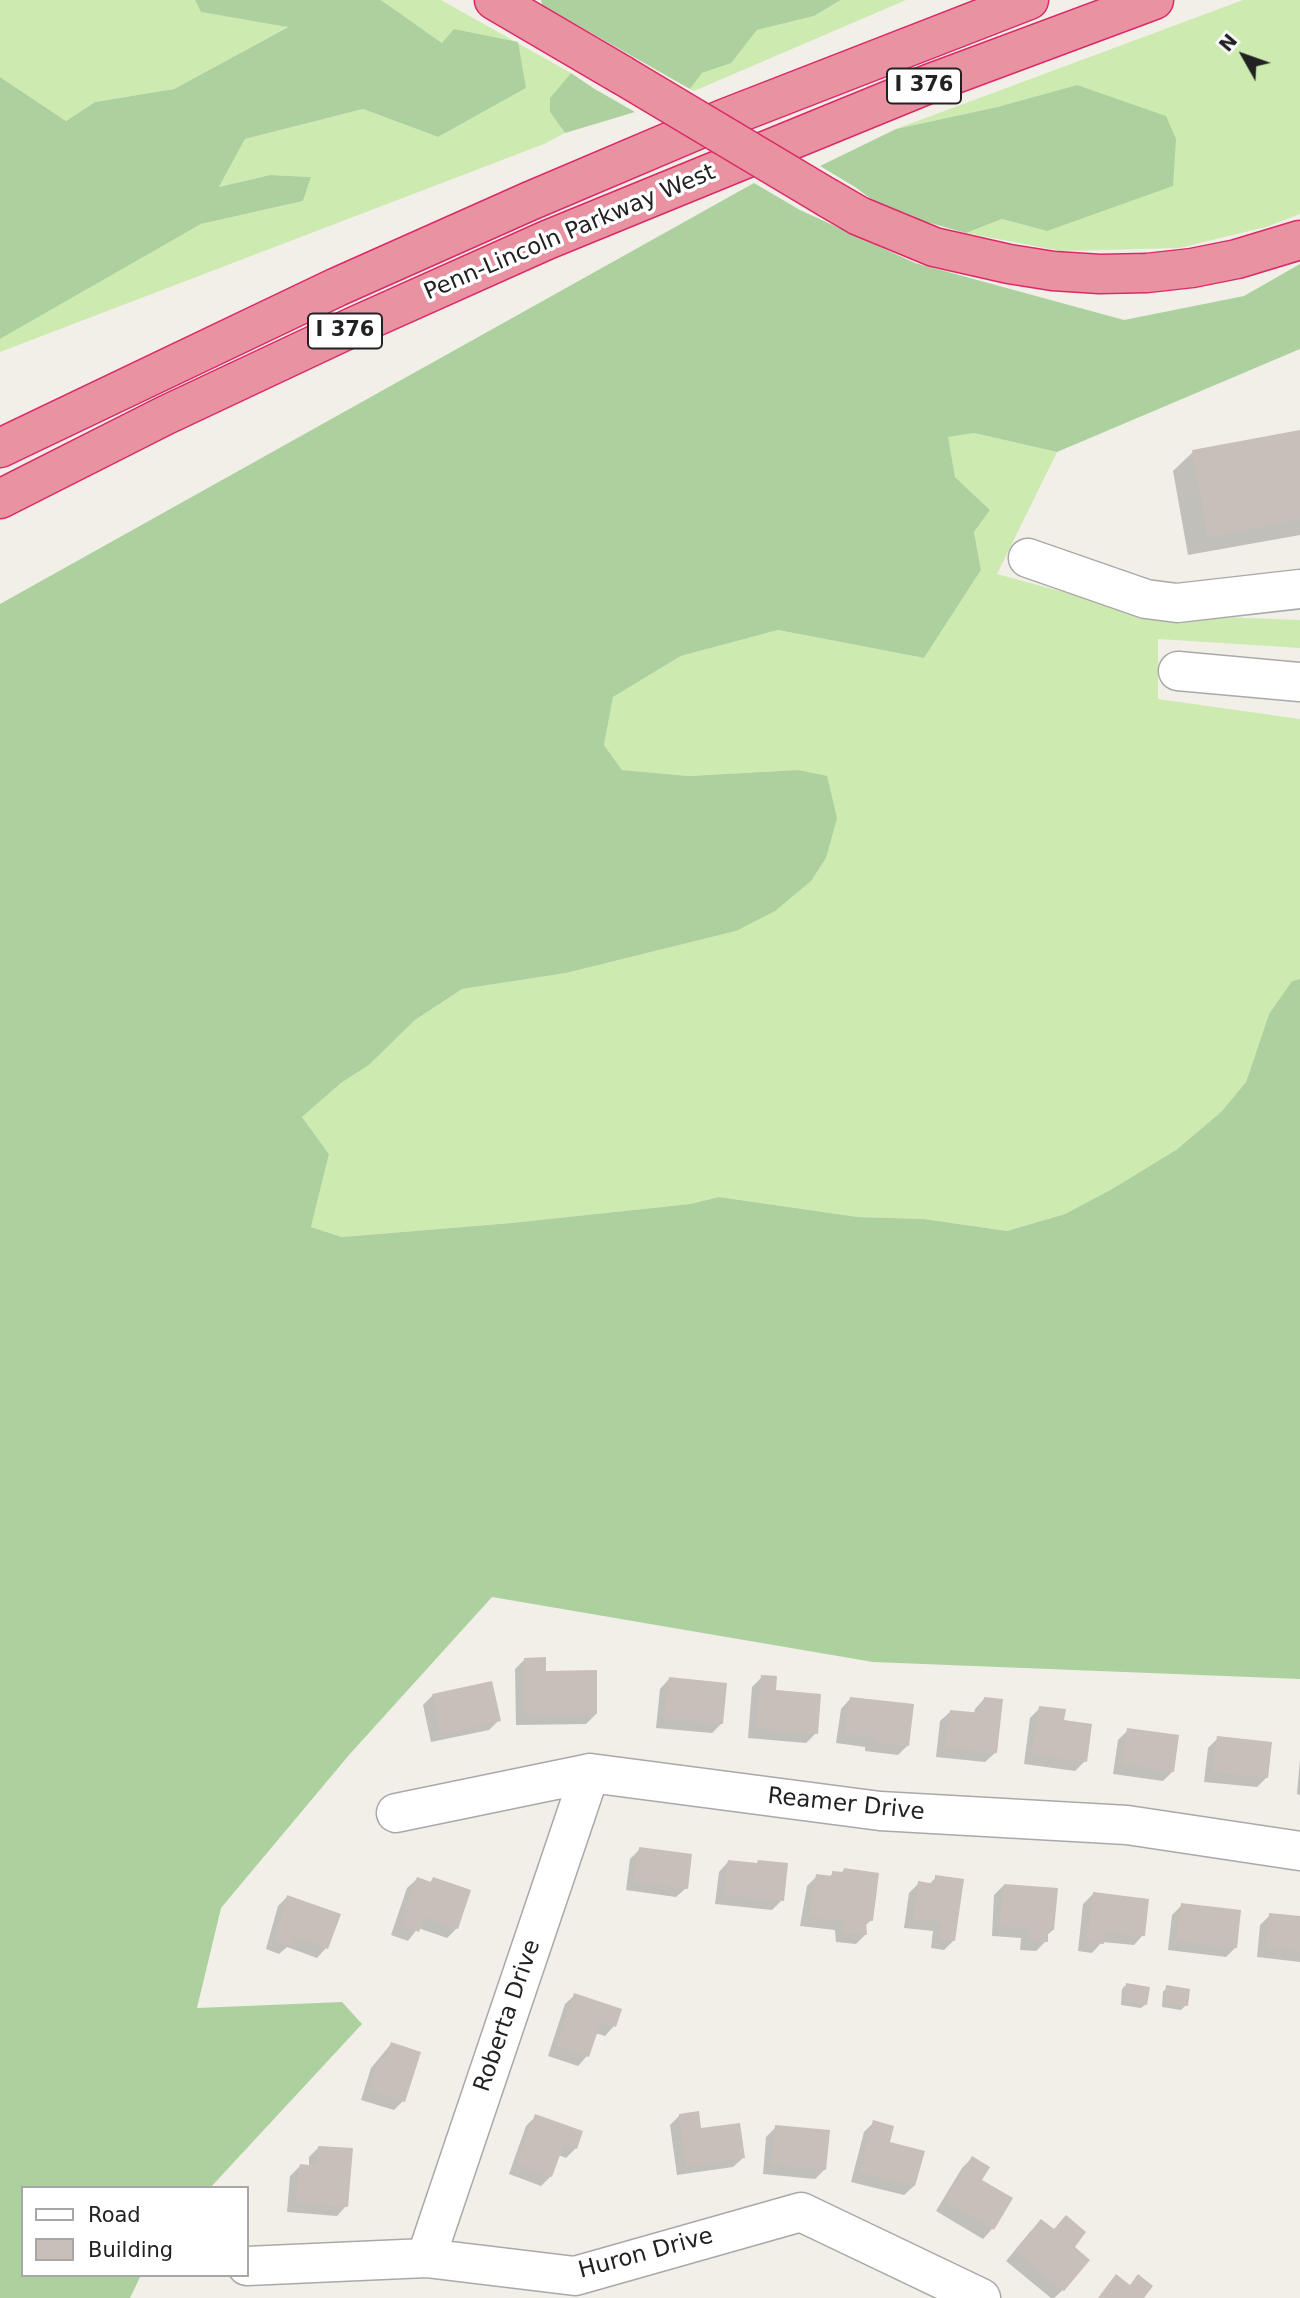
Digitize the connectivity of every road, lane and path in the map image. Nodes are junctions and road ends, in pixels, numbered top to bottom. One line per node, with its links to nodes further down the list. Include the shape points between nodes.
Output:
1 (1029, 0): 5 (highway, Penn-Lincoln Parkway West / I 376, via 723,119)
2 (1154, 0): 8 (highway, Penn-Lincoln Parkway West / I 376, via 931,83 547,240 179,409)
3 (504, 3): 4 (highway, bridge, via 859,216 934,247 1053,271 1112,274 1192,268)
4 (1300, 240)
5 (337, 287): 6 (highway); 7 (highway, Penn-Lincoln Parkway West / I 376)
6 (0, 418)
7 (0, 448)
8 (0, 499)
9 (1028, 558): 10 (street, via 1146,599 1177,603)
10 (1300, 589)
11 (1178, 671): 12 (street)
12 (1300, 682)
13 (590, 1773): 14 (street, Reamer Drive); 15 (street, Reamer Drive, via 880,1811 1127,1825); 16 (street, Roberta Drive)
14 (396, 1813)
15 (1300, 1851)
16 (426, 2258): 17 (street, Huron Drive); 18 (street, Huron Drive, via 575,2276 801,2212)
17 (248, 2266)
18 (981, 2298)

